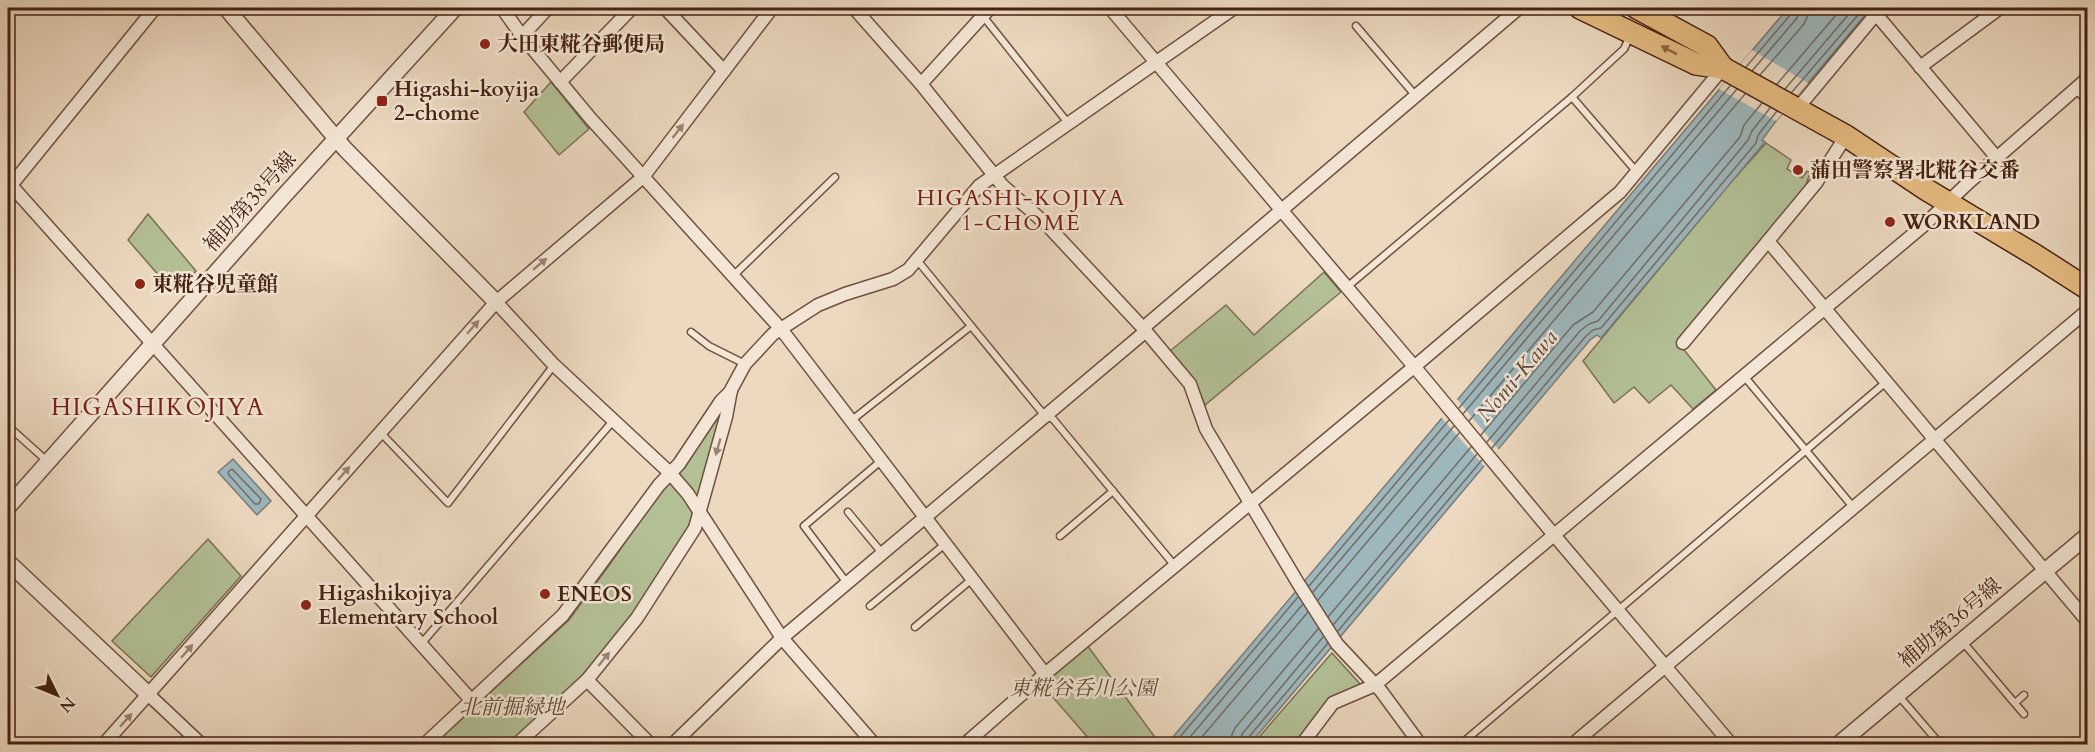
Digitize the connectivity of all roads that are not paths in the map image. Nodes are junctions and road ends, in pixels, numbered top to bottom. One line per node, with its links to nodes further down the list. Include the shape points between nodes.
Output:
1 (155, 8): 41 (street)
2 (226, 8): 35 (street)
3 (455, 8): 35 (street, 補助第38号線)
4 (502, 8): 20 (street)
5 (548, 8): 20 (street)
6 (632, 8): 26 (street)
7 (665, 8): 23 (street)
8 (772, 8): 23 (street)
9 (854, 8): 27 (street)
10 (1110, 8): 21 (street)
11 (1234, 8): 21 (street)
12 (1519, 8): 29 (street)
13 (1580, 8): 19 (highway)
14 (1637, 8): 24 (highway, via 1707,46)
15 (2000, 8): 22 (street)
16 (986, 11): 27 (street); 33 (lane)
17 (1878, 11): 22 (street); 32 (street)
18 (1356, 26): 29 (lane)
19 (1632, 32): 24 (highway, one-way to 19, via 1696,64); 30 (lane, via 1624,49)
20 (522, 36): 26 (street)
21 (1157, 62): 33 (street); 43 (street)
22 (1920, 67): 36 (street)
23 (724, 71): 39 (street, one-way to 23)
24 (1728, 71): 32 (highway); 37 (street)
25 (2088, 78): 28 (street)
26 (560, 82): 39 (street)
27 (921, 84): 38 (street)
28 (2074, 89): 31 (lane); 36 (street)
29 (1415, 95): 43 (street)
30 (1572, 97): 37 (lane); 47 (lane)
31 (2088, 102)
32 (1794, 107): 34 (highway)
33 (1068, 124): 38 (street)
34 (1846, 136): 42 (highway); 44 (street, via 1816,183)
35 (336, 138): 49 (street); 57 (street, 補助第38号線)
36 (1997, 158): 42 (street)
37 (1636, 171): 60 (street, via 1620,192)
38 (996, 175): 45 (street, via 980,186); 54 (street)
39 (643, 177): 46 (street); 49 (street, one-way to 39)
40 (835, 177): 46 (lane)
41 (9, 186): 57 (street)
42 (1948, 202): 48 (highway); 50 (street)
43 (1281, 210): 47 (street); 54 (street)
44 (1768, 241): 50 (street); 56 (street)
45 (917, 260): 52 (lane); 53 (street, via 893,279 818,306)
46 (733, 276): 53 (street)
47 (1346, 288): 60 (street)
48 (2088, 289)
49 (496, 302): 59 (street); 68 (street, one-way to 49)
50 (1824, 308): 61 (street); 62 (street)
51 (2088, 310): 69 (street)
52 (971, 326): 64 (lane); 65 (lane)
53 (781, 329): 58 (street); 65 (street)
54 (1145, 329): 64 (street); 75 (street, via 1190,384 1206,429)
55 (692, 332): 58 (lane, via 709,346)
56 (1683, 343)
57 (152, 344): 72 (street, 補助第38号線); 80 (street)
58 (745, 364): 63 (street)
59 (555, 365): 66 (street); 68 (lane, via 448,503)
60 (1414, 366): 75 (street); 82 (street)
61 (1744, 376): 70 (lane); 82 (street)
62 (1886, 382): 69 (street); 70 (lane)
63 (731, 390): 73 (street); 79 (street, one-way to 79)
64 (1045, 416): 74 (lane, via 1053,419); 81 (street)
65 (852, 420): 71 (street)
66 (613, 421): 73 (street); 98 (lane)
67 (8, 426): 72 (lane)
68 (380, 431): 80 (street, one-way to 68)
69 (1934, 439): 77 (street); 89 (street)
70 (1806, 450): 77 (lane); 93 (lane)
71 (882, 460): 81 (street); 91 (lane, via 804,526)
72 (47, 462): 76 (street, 補助第38号線)
73 (670, 473): 79 (street); 106 (street, via 563,615)
74 (1113, 491): 84 (lane); 88 (lane)
75 (1250, 504): 88 (street); 102 (street, via 1337,644)
76 (8, 507)
77 (1853, 507): 99 (street)
78 (848, 512): 86 (lane)
79 (700, 513): 96 (street); 101 (street, one-way to 79, via 637,618 695,528)
80 (306, 517): 98 (street); 103 (street, one-way to 80)
81 (925, 517): 85 (street); 86 (street)
82 (1554, 535): 93 (street); 102 (street)
83 (2088, 535): 89 (street, 補助第36号線)
84 (1060, 536)
85 (946, 544): 90 (street); 92 (lane)
86 (882, 553): 91 (street)
87 (8, 562): 103 (street)
88 (1175, 566): 100 (street)
89 (2044, 571): 94 (street); 97 (street, 補助第36号線)
90 (973, 579): 95 (lane); 100 (street)
91 (847, 583): 96 (street)
92 (870, 606)
93 (1618, 612): 99 (street); 119 (lane)
94 (2088, 622)
95 (915, 627)
96 (782, 638): 114 (street); 115 (street)
97 (1961, 641): 104 (street, 補助第36号線); 107 (lane)
98 (421, 644): 106 (street)
99 (1665, 667): 120 (street); 121 (street)
100 (1045, 674): 116 (street)
101 (586, 680): 112 (street); 113 (street)
102 (1375, 685): 117 (street, via 1333,703); 118 (street)
103 (148, 695): 109 (street, one-way to 103); 110 (street)
104 (1898, 695): 122 (street, 補助第36号線); 123 (lane)
105 (2025, 695): 107 (lane)
106 (471, 700): 111 (street)
107 (2015, 703): 108 (lane)
108 (2024, 714)
109 (104, 744)
110 (201, 744)
111 (425, 744)
112 (517, 744)
113 (650, 744)
114 (673, 744)
115 (874, 744)
116 (965, 744)
117 (1302, 744)
118 (1420, 744)
119 (1461, 744)
120 (1573, 744)
121 (1731, 744)
122 (1840, 744)
123 (1940, 744)

